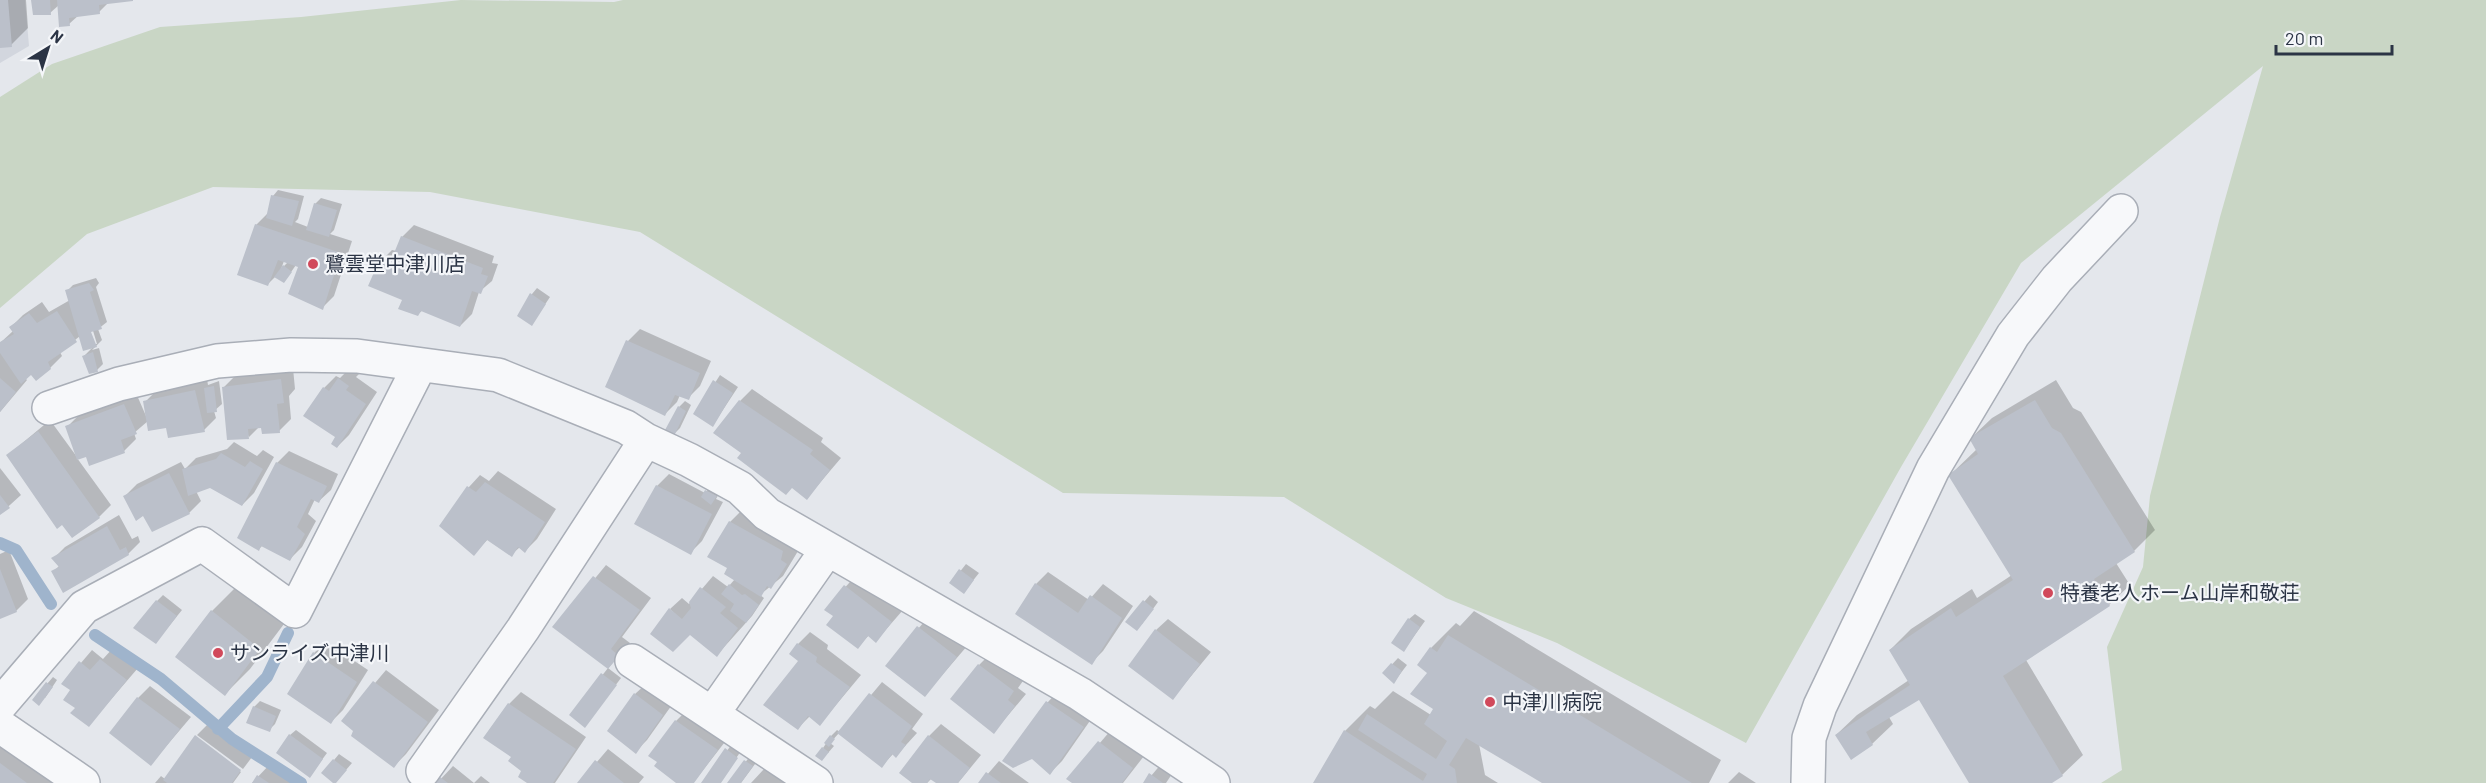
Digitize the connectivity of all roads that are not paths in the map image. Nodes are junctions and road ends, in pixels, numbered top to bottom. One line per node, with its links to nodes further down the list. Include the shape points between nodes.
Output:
1 (2121, 211): 14 (street, via 2057,279 2013,335 1933,469 1820,706 1809,738)
2 (420, 365): 3 (street, via 357,356 217,361 119,384); 4 (street, via 498,375 626,427); 7 (street, via 295,611 202,544 84,607)
3 (49, 408)
4 (646, 440): 5 (street, via 740,488 767,514); 10 (street, via 523,629)
5 (827, 550): 8 (street); 13 (street, via 1080,694)
6 (633, 660): 8 (street)
7 (0, 705)
8 (713, 714): 12 (street)
9 (0, 726): 11 (street)
10 (423, 771)
11 (83, 783)
12 (816, 783)
13 (1213, 783)
14 (1808, 783)

